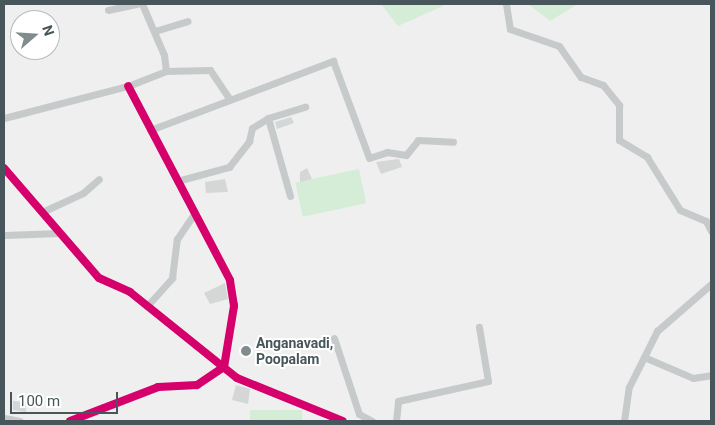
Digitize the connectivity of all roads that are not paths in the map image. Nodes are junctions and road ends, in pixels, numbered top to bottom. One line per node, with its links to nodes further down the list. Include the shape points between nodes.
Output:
1 (137, 4): 4 (street)
2 (142, 4): 6 (street)
3 (506, 4): 21 (street, via 510,29 559,46 582,76 603,86 619,105 619,140 647,157 680,210 706,221)
4 (108, 10)
5 (187, 21): 6 (street)
6 (155, 31): 7 (street)
7 (166, 71): 8 (street); 9 (street, via 210,70)
8 (128, 86): 11 (street); 13 (street)
9 (229, 98): 13 (street); 14 (street, via 333,60 369,158 387,152 406,155 418,140)
10 (305, 107): 12 (street)
11 (4, 118)
12 (268, 118): 17 (street, via 252,128 249,141 229,167); 18 (street)
13 (150, 130): 17 (street)
14 (453, 142)
15 (4, 168): 19 (street)
16 (99, 179): 19 (street, via 83,193)
17 (177, 181): 20 (street)
18 (290, 196)
19 (42, 212): 22 (street)
20 (195, 212): 25 (street, via 177,239 172,278); 29 (street, via 230,280 234,306)
21 (711, 231)
22 (60, 233): 23 (street); 25 (street, via 99,278)
23 (4, 235)
24 (711, 284): 28 (street, via 657,331)
25 (147, 306): 29 (street)
26 (479, 327): 36 (street, via 488,381 398,401)
27 (334, 338): 35 (street, via 359,414)
28 (644, 357): 30 (street, via 693,378); 37 (street, via 629,387)
29 (224, 368): 33 (street, via 197,385 158,387); 34 (street, via 237,378)
30 (711, 375)
31 (4, 418): 32 (street)
32 (20, 421)
33 (70, 421)
34 (343, 421)
35 (372, 421)
36 (396, 421)
37 (624, 421)

